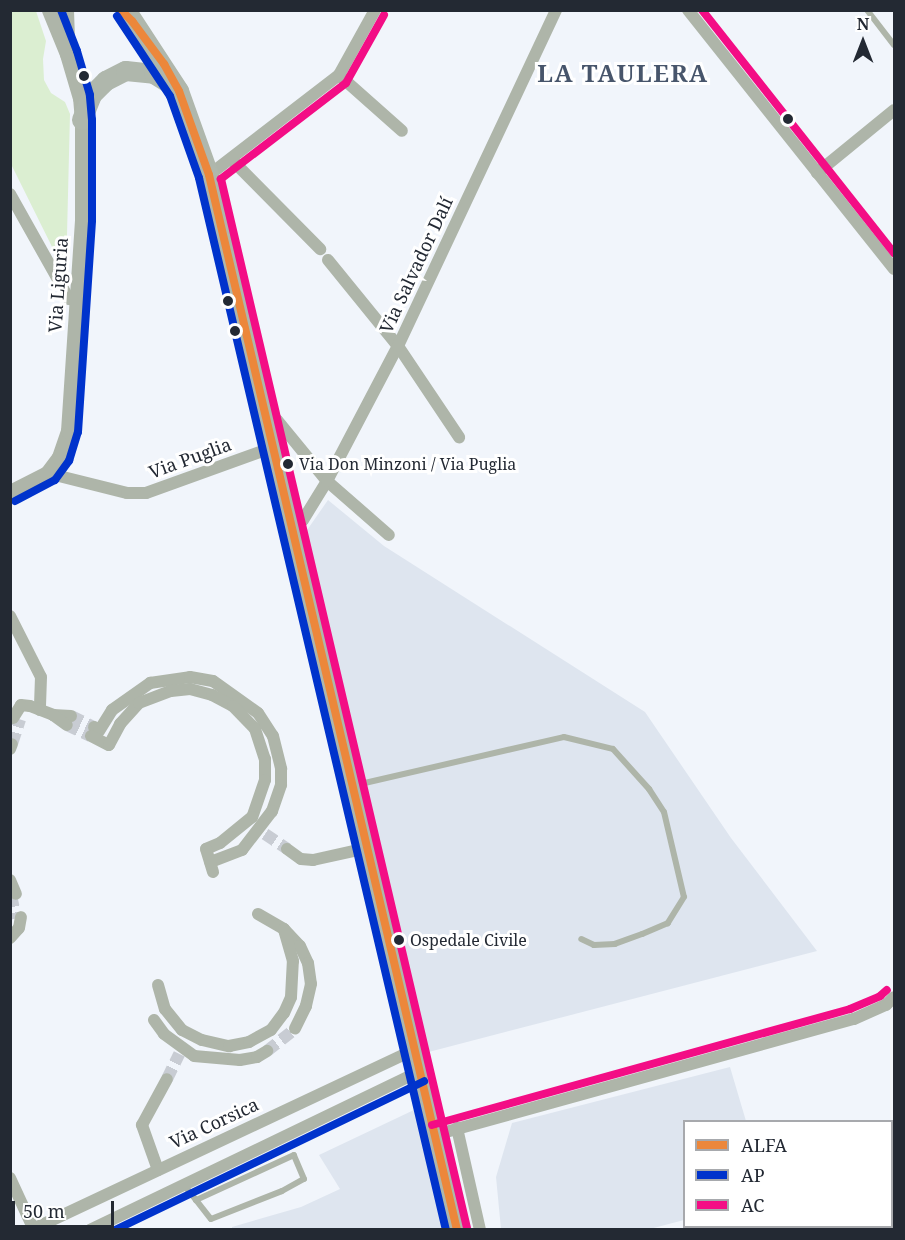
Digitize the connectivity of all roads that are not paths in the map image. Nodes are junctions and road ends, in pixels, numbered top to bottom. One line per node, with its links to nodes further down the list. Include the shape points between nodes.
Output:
1 (49, 10): 9 (street, Via Liguria)
2 (66, 10): 9 (street, Via Liguria)
3 (375, 10): 10 (street)
4 (556, 10): 23 (street, Via Salvador Dalí)
5 (688, 10): 16 (street)
6 (867, 10): 8 (lane)
7 (126, 14): 11 (main road)
8 (894, 45)
9 (67, 54): 13 (street, Via Liguria)
10 (339, 75): 14 (street); 15 (street)
11 (180, 91): 13 (main road, via 154,74 126,71 106,81 92,95); 17 (main road)
12 (894, 110): 16 (street)
13 (82, 120): 22 (street, Via Liguria)
14 (402, 131)
15 (231, 159): 17 (street); 19 (street)
16 (817, 172): 21 (street)
17 (209, 175): 24 (main road)
18 (10, 194): 22 (street, via 69,298)
19 (320, 249)
20 (328, 260): 23 (street)
21 (894, 269)
22 (77, 300): 27 (street, Via Liguria, via 68,431 59,457)
23 (398, 346): 25 (street); 28 (street, Via Salvador Dalí)
24 (269, 422): 26 (main road); 28 (street, via 277,420)
25 (459, 437)
26 (274, 447): 27 (street, Via Puglia, via 146,493 127,493); 30 (main road)
27 (47, 473): 29 (street)
28 (327, 482): 30 (street, Via Salvador Dalí, via 303,520); 31 (street)
29 (10, 492)
30 (292, 523): 36 (main road)
31 (389, 535)
32 (10, 616): 33 (street, via 41,677)
33 (40, 710): 34 (street, via 21,705); 35 (street)
34 (17, 718)
35 (69, 721)
36 (352, 786): 39 (main road); 47 (lane, via 564,737 613,749 664,812 684,897 668,923 642,934 615,944 594,945)
37 (248, 821): 38 (street); 38 (street, via 206,849 212,867 242,850); 38 (street, via 265,780 265,759 255,729 233,706 190,689 171,691 139,703 120,724 109,745 92,732 99,731 112,710 150,683 190,677 213,681 258,713 273,736 281,769 280,785)
38 (262, 832)
39 (367, 848): 40 (street, via 313,860 301,859); 53 (main road)
40 (287, 849)
41 (10, 880): 42 (street)
42 (13, 893)
43 (258, 914): 45 (street)
44 (19, 921): 46 (street)
45 (284, 929): 51 (street, via 300,946 311,984); 52 (street, via 293,962 291,997 271,1030 249,1042 229,1046)
46 (10, 938)
47 (581, 939)
48 (158, 985): 52 (street, via 165,1009 182,1030)
49 (894, 997): 58 (street, via 886,1005 854,1019)
50 (154, 1020): 55 (street)
51 (295, 1029)
52 (191, 1034): 55 (street)
53 (413, 1050): 56 (main road); 60 (street, Via Corsica)
54 (267, 1051): 55 (street, via 240,1060 216,1060)
55 (180, 1052)
56 (419, 1072): 59 (main road); 62 (street)
57 (167, 1079): 60 (street, via 142,1125)
58 (457, 1128): 59 (street); 67 (street)
59 (435, 1135): 66 (main road)
60 (158, 1170): 64 (street, Via Corsica)
61 (10, 1178): 64 (street)
62 (184, 1185): 63 (lane); 65 (street)
63 (196, 1200): 63 (lane, via 211,1219 304,1179 294,1155)
64 (33, 1229)
65 (90, 1230)
66 (457, 1230)
67 (480, 1230)

